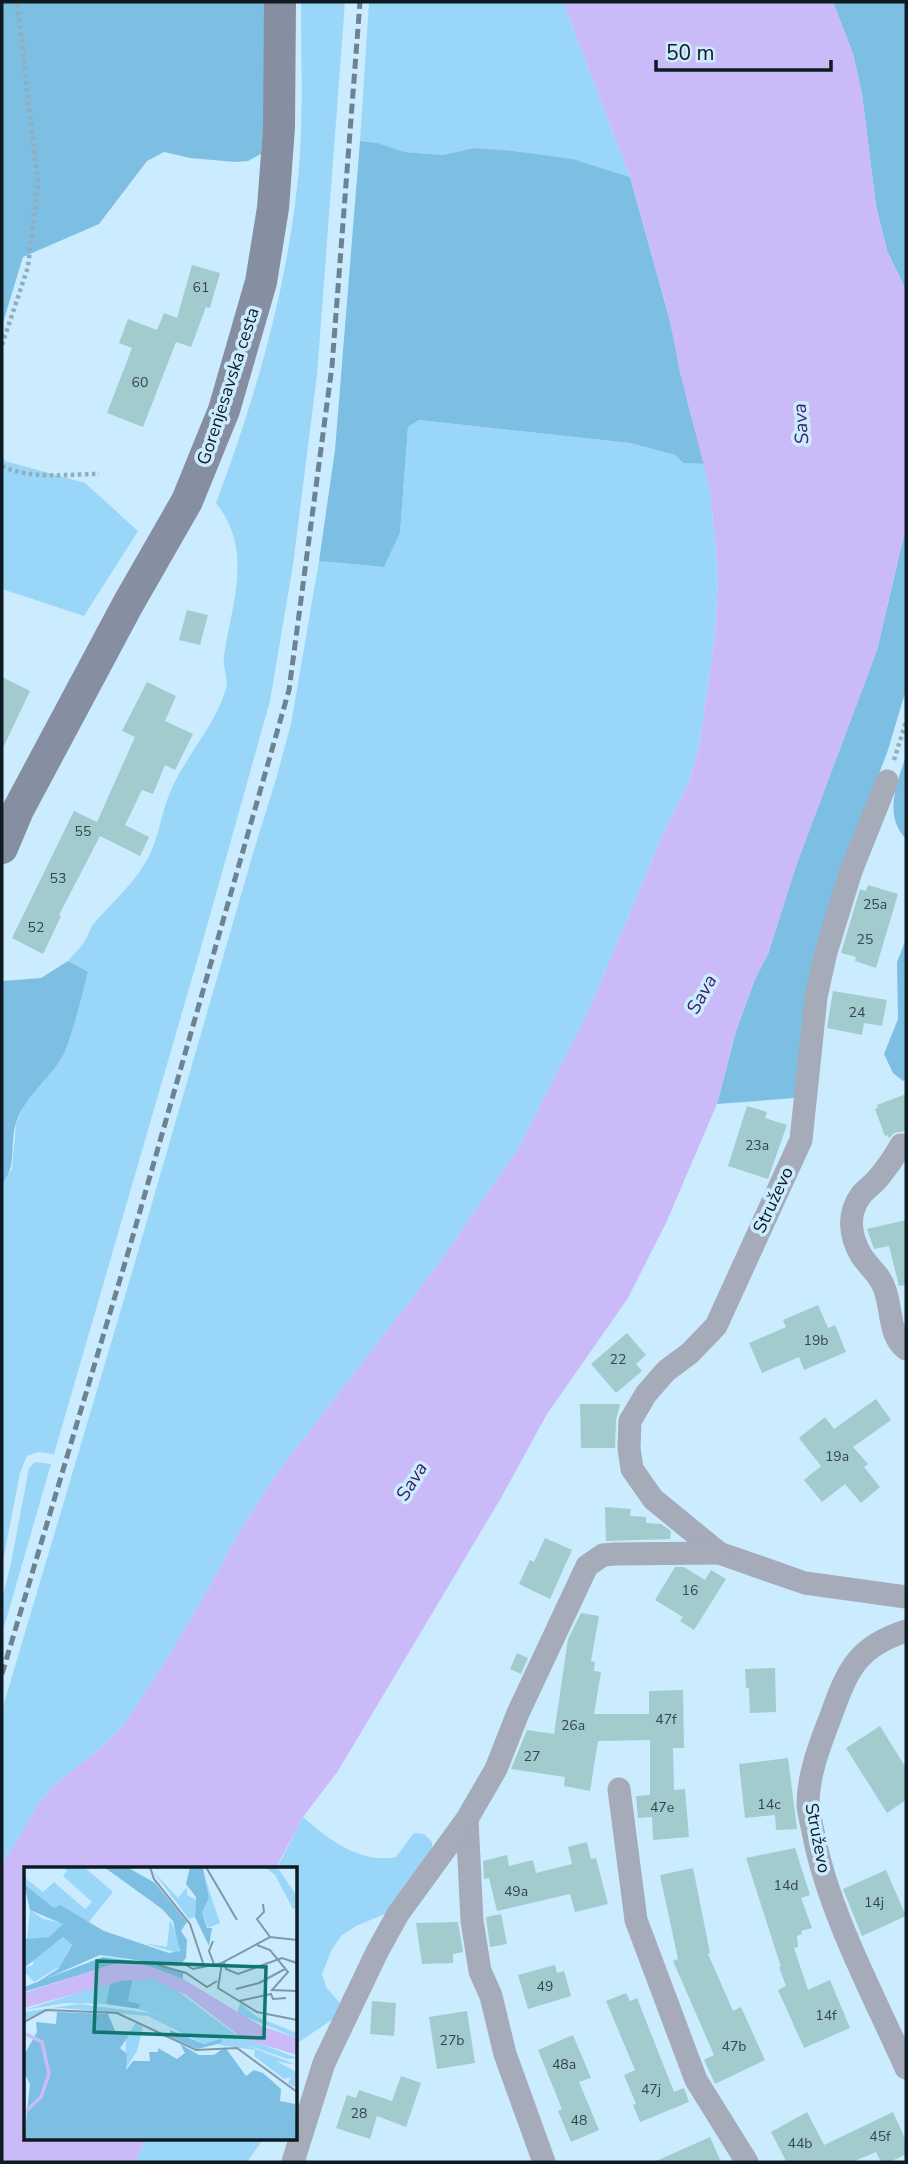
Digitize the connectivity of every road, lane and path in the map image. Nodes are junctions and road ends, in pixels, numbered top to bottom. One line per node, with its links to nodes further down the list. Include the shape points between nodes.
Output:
1 (17, 2): 3 (path, via 38,183 28,267)
2 (280, 2): 8 (street, Gorenjesavska cesta, via 273,208 261,282 224,410 187,501 18,810)
3 (2, 345)
4 (2, 466): 5 (path, via 50,475)
5 (99, 474)
6 (906, 722): 7 (path)
7 (887, 781): 11 (street, Struževo, via 825,952 801,1140 716,1326 666,1371 630,1421 632,1469 653,1499)
8 (2, 848)
9 (901, 1145): 10 (street, via 861,1195 851,1231 862,1256 881,1278 893,1328)
10 (906, 1349)
11 (719, 1553): 12 (street, Struževo, via 804,1583); 15 (street, Struževo, via 603,1555 587,1566 496,1769)
12 (906, 1597)
13 (906, 1631): 16 (street, Struževo, via 865,1651 844,1679 815,1759 808,1805 837,1914)
14 (619, 1789): 19 (street, via 636,1920 696,2080)
15 (467, 1819): 17 (street, Struževo, via 398,1914 377,1952 324,2063); 18 (street, via 472,1922 480,1971)
16 (906, 2068)
17 (293, 2162)
18 (544, 2162)
19 (747, 2162)

